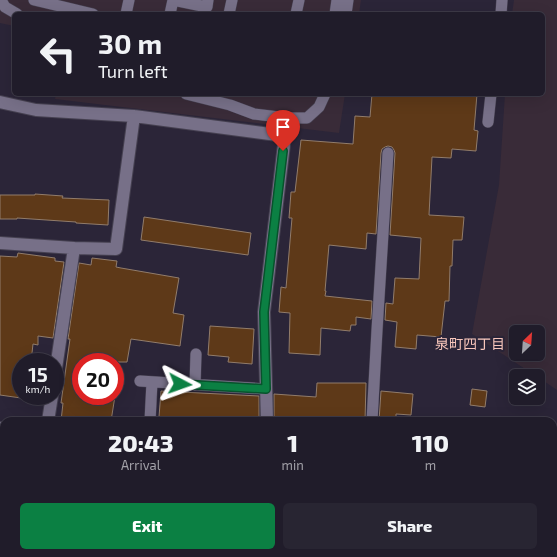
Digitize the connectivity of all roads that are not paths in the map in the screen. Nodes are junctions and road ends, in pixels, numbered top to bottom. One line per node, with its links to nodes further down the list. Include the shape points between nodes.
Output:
1 (1, 0): 13 (lane, via 5,7)
2 (34, 0): 11 (lane)
3 (84, 0): 12 (lane)
4 (129, 0): 15 (lane)
5 (208, 0): 16 (lane, via 207,7 173,0)
6 (232, 0): 17 (lane)
7 (298, 0): 18 (lane)
8 (337, 0): 19 (lane)
9 (347, 0): 20 (lane)
10 (502, 0): 21 (lane)
11 (49, 2): 12 (lane)
12 (82, 11): 14 (lane)
13 (14, 12)
14 (86, 12)
15 (126, 12)
16 (170, 12)
17 (229, 12)
18 (296, 12)
19 (335, 12)
20 (346, 12)
21 (501, 12)
22 (195, 96): 23 (lane, via 230,104 254,114 287,118 307,118 319,107)
23 (324, 96)
24 (491, 96): 27 (lane)
25 (0, 102): 26 (street, via 36,110)
26 (134, 116): 30 (street, via 116,249); 36 (street, via 284,136 264,312)
27 (488, 122)
28 (388, 153): 41 (lane)
29 (0, 243): 30 (street)
30 (74, 248): 31 (street)
31 (58, 353)
32 (196, 354): 35 (lane)
33 (140, 381): 34 (lane)
34 (152, 382): 35 (lane); 39 (lane)
35 (194, 385): 36 (lane)
36 (266, 389): 40 (street)
37 (51, 405): 38 (street)
38 (49, 417)
39 (150, 417)
40 (267, 417)
41 (372, 417)

